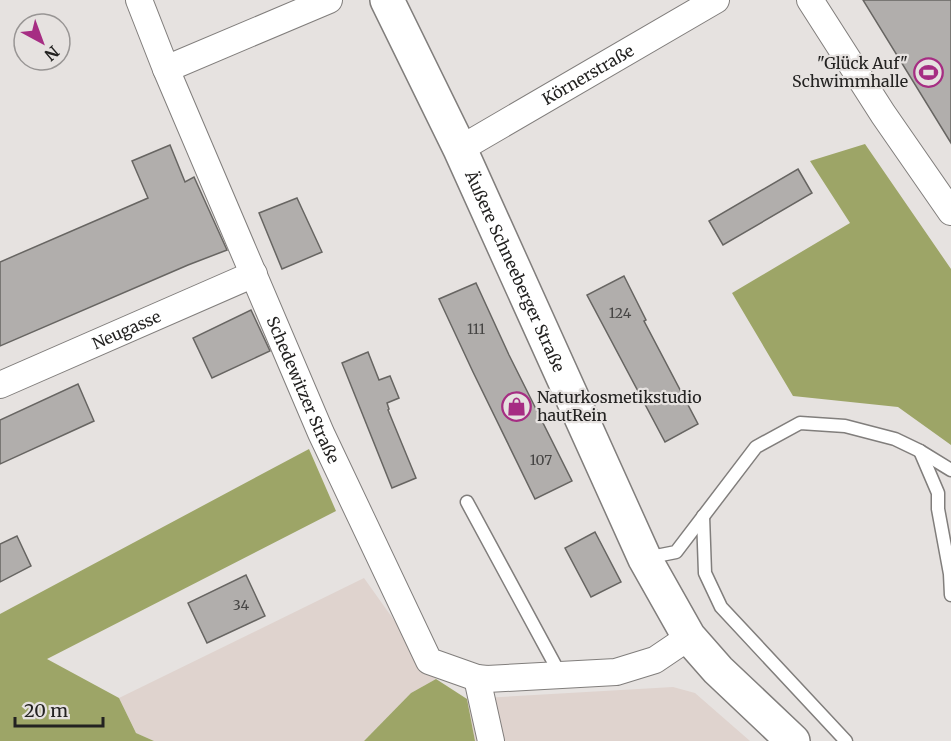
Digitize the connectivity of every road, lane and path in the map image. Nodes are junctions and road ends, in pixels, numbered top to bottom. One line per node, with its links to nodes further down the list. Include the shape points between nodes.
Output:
1 (139, 0): 6 (street, Schedewitzer Straße)
2 (329, 0): 6 (street)
3 (387, 0): 7 (main road, Äußere Schneeberger Straße)
4 (716, 0): 7 (street, Körnerstraße)
5 (810, 0): 8 (street)
6 (166, 69): 9 (street, Schedewitzer Straße)
7 (460, 149): 15 (main road, Äußere Schneeberger Straße)
8 (951, 212)
9 (254, 274): 10 (street, Neugasse); 19 (street, Schedewitzer Straße, via 321,433 429,661)
10 (0, 385)
11 (920, 451): 12 (lane); 14 (lane, via 895,439 845,426 800,423 756,447); 16 (lane, via 938,493)
12 (951, 470)
13 (467, 502): 18 (lane)
14 (703, 516): 15 (lane, via 676,552); 22 (lane, via 705,573 721,607)
15 (645, 559): 17 (main road, Äußere Schneeberger Straße)
16 (951, 595)
17 (689, 637): 18 (street, Schedewitzer Straße, via 655,660 616,672); 21 (main road, Äußere Schneeberger Straße)
18 (560, 674): 19 (street, Schedewitzer Straße)
19 (477, 678): 20 (street)
20 (490, 741)
21 (793, 741)
22 (846, 741)

